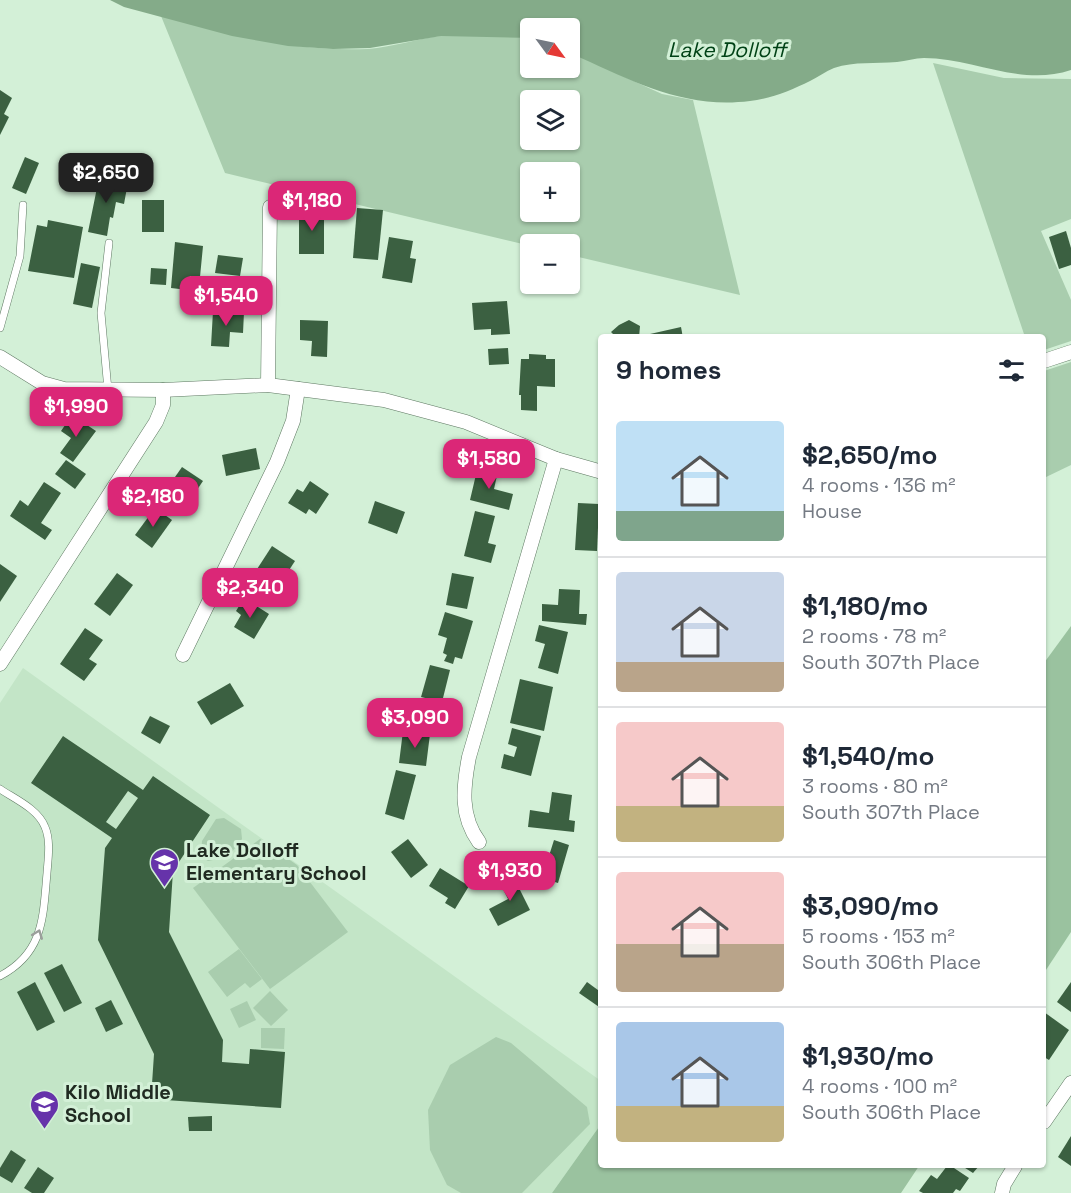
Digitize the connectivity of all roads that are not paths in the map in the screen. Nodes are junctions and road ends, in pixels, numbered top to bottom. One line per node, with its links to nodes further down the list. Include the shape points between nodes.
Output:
1 (23, 205): 4 (lane, via 20,256)
2 (270, 207): 8 (street)
3 (109, 243): 10 (lane, via 101,314)
4 (0, 328)
5 (1071, 352): 7 (street)
6 (0, 357): 10 (street, via 52,386)
7 (1046, 360)
8 (268, 385): 9 (street); 11 (street)
9 (298, 389): 12 (street, via 384,400 424,410 466,422); 14 (street, via 293,421 277,462)
10 (108, 390): 11 (street)
11 (163, 390): 15 (street, via 163,405 156,422)
12 (556, 459): 13 (street); 17 (street, via 469,757 465,812)
13 (598, 471)
14 (183, 656)
15 (1, 659)
16 (0, 789): 18 (lane, one-way to 16, via 22,960 37,937 43,916 48,849 45,827 38,816)
17 (479, 843)
18 (0, 976)
19 (1071, 1083): 20 (street)
20 (1046, 1119)
21 (1014, 1168): 22 (street)
22 (1002, 1193)

